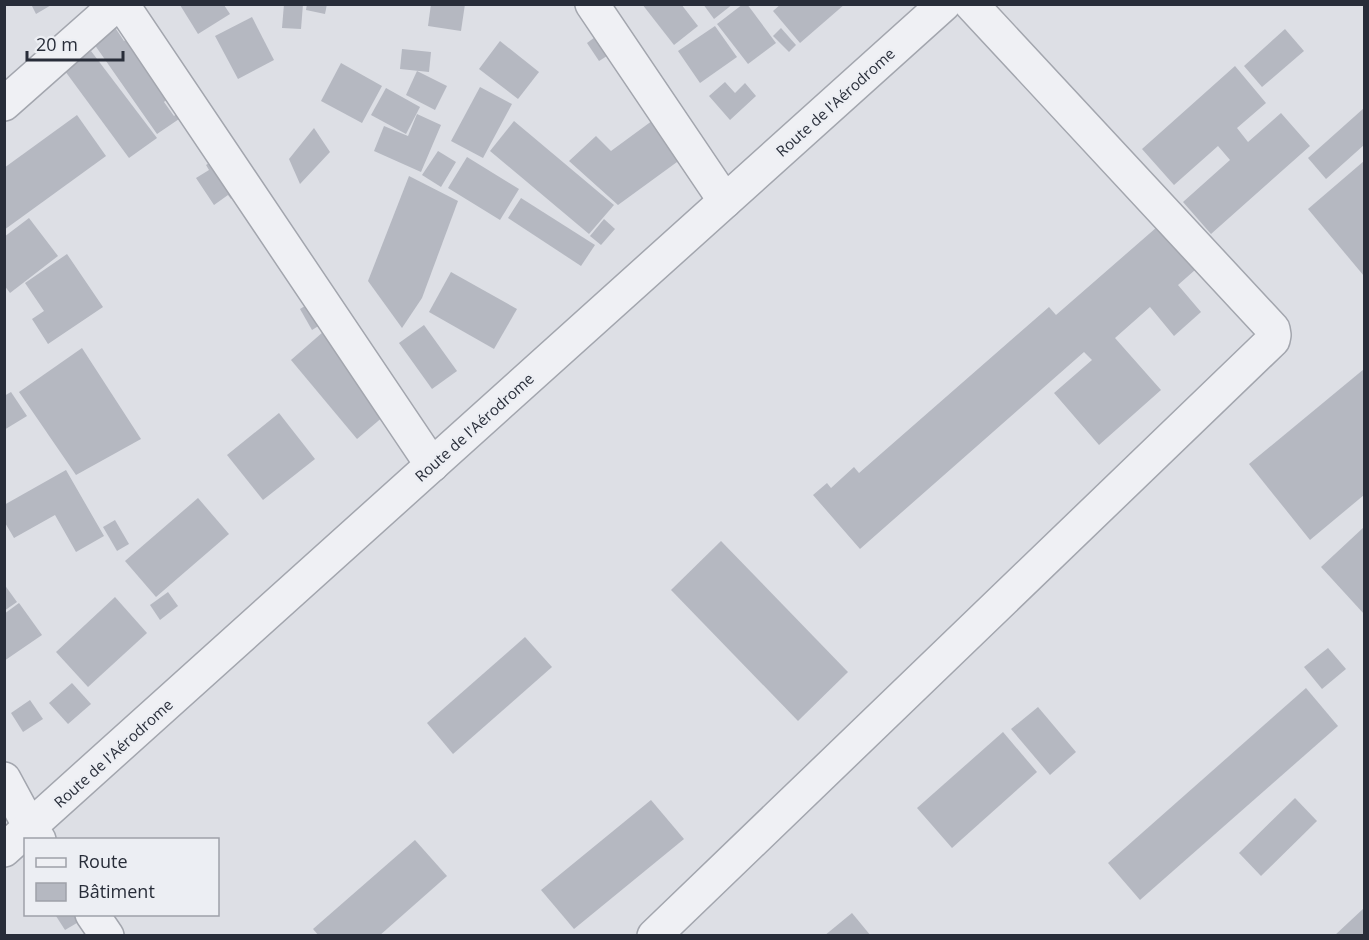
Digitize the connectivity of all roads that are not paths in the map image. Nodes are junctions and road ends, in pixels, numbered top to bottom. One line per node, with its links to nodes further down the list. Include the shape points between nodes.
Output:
1 (117, 4): 6 (street)
2 (122, 4): 8 (street)
3 (592, 4): 7 (street)
4 (944, 4): 7 (street, Route de l'Aérodrome)
5 (971, 4): 15 (street, via 1273,329 1273,340)
6 (4, 104)
7 (725, 201): 8 (street, Route de l'Aérodrome)
8 (432, 465): 10 (street, Route de l'Aérodrome)
9 (4, 779): 10 (street)
10 (35, 833)
11 (24, 839): 12 (street, Route de l'Aérodrome)
12 (4, 850)
13 (93, 916): 14 (street)
14 (107, 936)
15 (654, 936)

